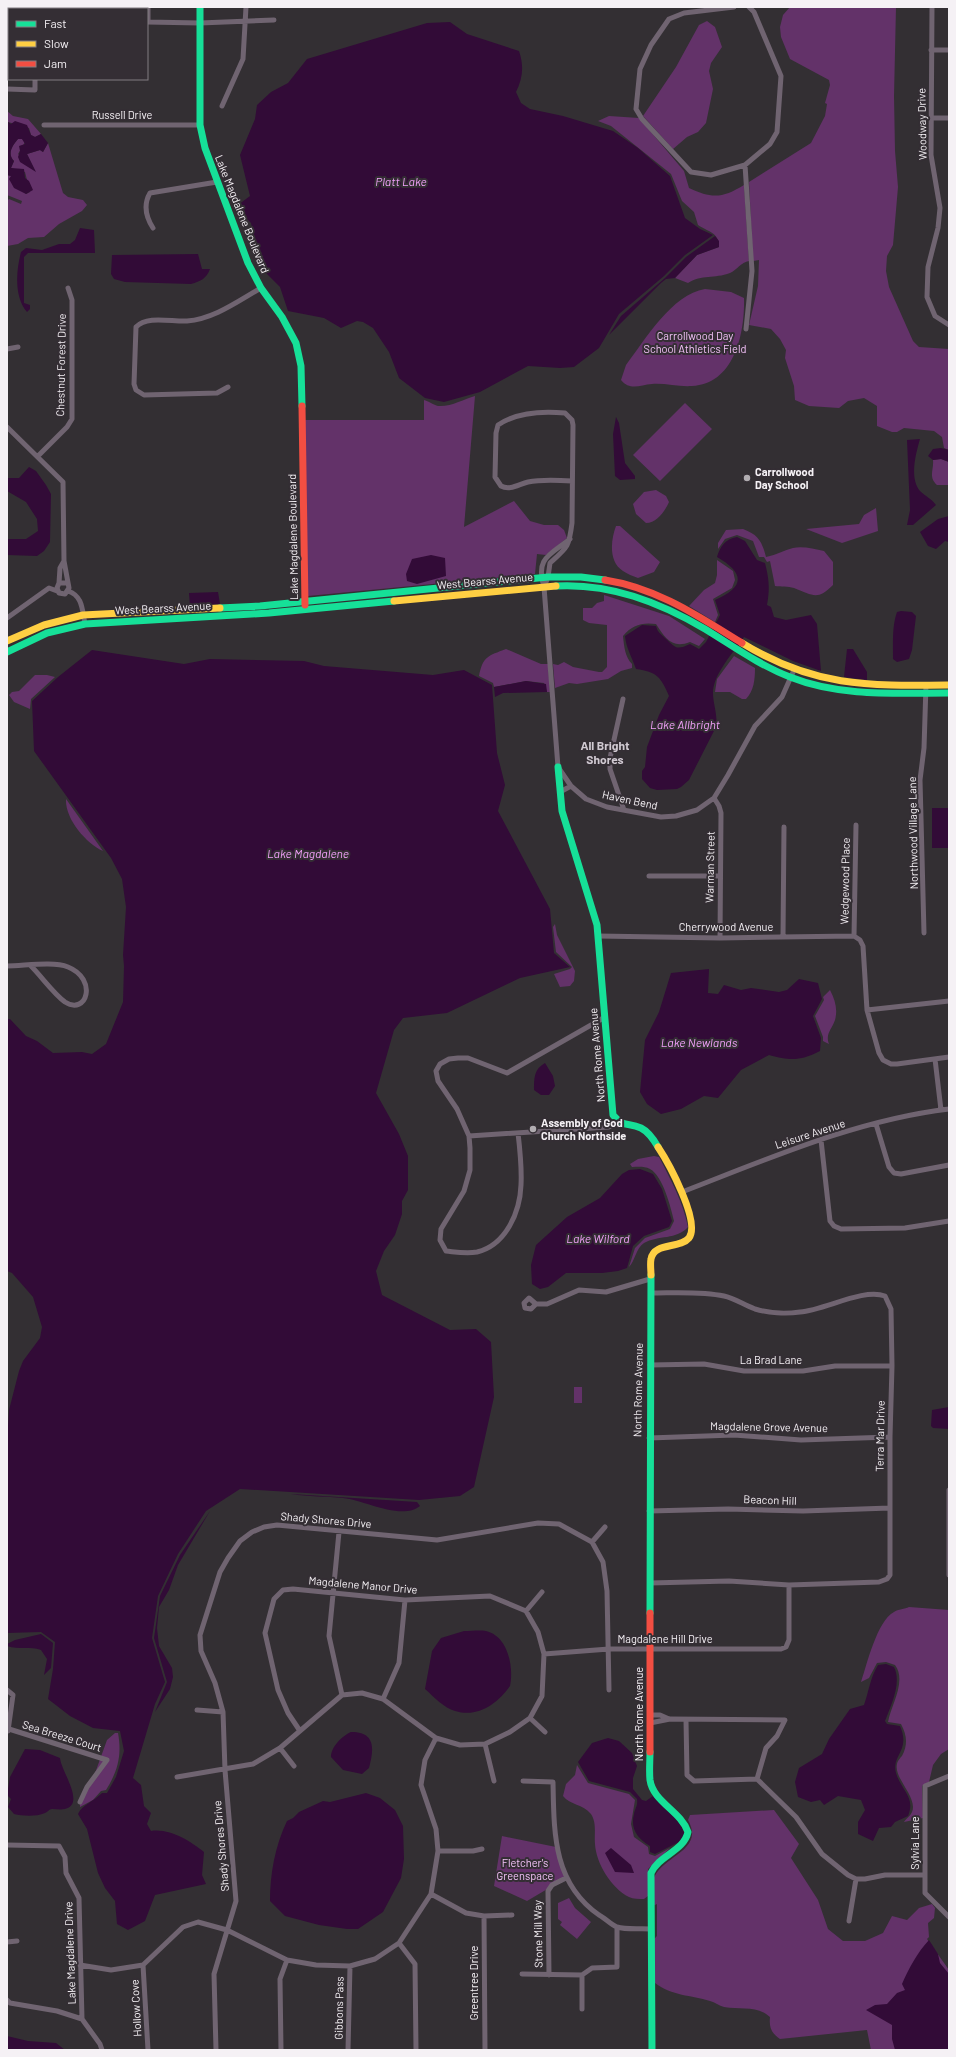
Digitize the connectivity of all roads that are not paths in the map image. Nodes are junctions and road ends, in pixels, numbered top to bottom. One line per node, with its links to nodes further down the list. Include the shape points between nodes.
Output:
1 (148, 7): 8 (street)
2 (200, 7): 10 (street, Lake Magdalene Boulevard)
3 (246, 7): 9 (street)
4 (734, 7): 20 (street, via 684,13 669,19 651,45 640,70 636,108 642,119 691,172 711,175)
5 (749, 7): 20 (street, via 754,12 781,76 777,132 770,144)
6 (932, 7): 11 (street, Woodway Drive)
7 (274, 20): 9 (street)
8 (148, 22): 10 (street)
9 (246, 22): 10 (street); 15 (street, via 243,59)
10 (200, 23): 19 (street, Lake Magdalene Boulevard)
11 (931, 50): 12 (street); 16 (street, Woodway Drive)
12 (949, 50)
13 (35, 80): 14 (street, via 34,90)
14 (7, 89)
15 (222, 106)
16 (931, 118): 17 (street); 25 (street, Woodway Drive, via 931,155 940,208 938,228 928,267 927,297 935,316)
17 (949, 118)
18 (44, 125): 19 (street, Russell Drive)
19 (200, 125): 21 (street, Lake Magdalene Boulevard)
20 (745, 165): 26 (street, via 752,271)
21 (217, 182): 22 (street, via 150,193 147,200 147,218); 24 (street, Lake Magdalene Boulevard, via 248,263)
22 (153, 228)
23 (68, 288): 31 (street, Chestnut Forest Drive, via 72,300 72,419)
24 (261, 288): 29 (street, via 210,317 187,321 140,322 136,327 136,390 144,395 217,393); 42 (street, Lake Magdalene Boulevard, via 282,317 296,343 301,366)
25 (949, 325)
26 (746, 329)
27 (18, 347): 28 (street)
28 (7, 349)
29 (228, 387)
30 (7, 427): 31 (street)
31 (38, 456): 34 (street, via 63,482)
32 (572, 481): 32 (street, Haven Bend, via 539,481 507,488 501,486 496,477 496,432 500,424 534,413 569,413 573,423); 33 (street, Haven Bend, via 570,538 567,548)
33 (558, 552): 35 (street, Haven Bend, via 550,563); 35 (street, Haven Bend, via 543,560 541,566)
34 (64, 561): 36 (street, via 60,568); 37 (street)
35 (545, 578): 38 (street, Haven Bend); 41 (street, West Bearss Avenue, via 582,577 613,581); 42 (street, West Bearss Avenue)
36 (59, 583): 37 (street); 39 (street)
37 (67, 583): 40 (street)
38 (544, 587): 43 (street, West Bearss Avenue, via 580,586 611,590); 44 (street, West Bearss Avenue); 59 (street, Haven Bend)
39 (57, 591): 40 (street, via 62,594); 46 (street, via 49,588)
40 (68, 591): 45 (street, via 76,593 80,599)
41 (664, 597): 43 (street); 50 (street, West Bearss Avenue)
42 (306, 602): 44 (street, Lake Magdalene Boulevard); 45 (street, West Bearss Avenue)
43 (661, 605): 51 (street, West Bearss Avenue, via 736,650)
44 (305, 610): 47 (street, West Bearss Avenue)
45 (83, 615): 47 (street); 48 (street, West Bearss Avenue, via 44,624)
46 (7, 618)
47 (85, 624): 49 (street, West Bearss Avenue, via 47,632)
48 (7, 641)
49 (7, 652)
50 (794, 670): 51 (street, Haven Bend); 52 (street, West Bearss Avenue, via 844,683)
51 (790, 678): 55 (street, West Bearss Avenue, via 840,690); 62 (street, Haven Bend, via 782,698 755,726)
52 (879, 684): 53 (street, West Bearss Avenue); 55 (street)
53 (926, 685): 54 (street, West Bearss Avenue); 56 (street, Northwood Village Lane)
54 (949, 685)
55 (879, 693): 56 (street, West Bearss Avenue)
56 (926, 693): 57 (street, West Bearss Avenue); 68 (street, Northwood Village Lane, via 920,780)
57 (949, 693)
58 (623, 699): 63 (street, via 610,768)
59 (558, 767): 60 (street, Haven Bend); 61 (street, North Rome Avenue)
60 (571, 786): 61 (street); 63 (street, Haven Bend, via 586,799)
61 (560, 792): 69 (street, North Rome Avenue, via 564,817 596,917)
62 (714, 798): 63 (street, Haven Bend, via 697,810 676,816 661,817); 67 (street, Warman Street, via 721,813)
63 (624, 810)
64 (856, 825): 70 (street, Wedgewood Place)
65 (784, 827): 72 (street)
66 (649, 876): 67 (street)
67 (720, 876): 71 (street, Warman Street)
68 (924, 933)
69 (598, 936): 71 (street, Cherrywood Avenue); 77 (street, North Rome Avenue)
70 (854, 936): 72 (street, Cherrywood Avenue); 76 (street, via 863,946)
71 (720, 938): 72 (street, Cherrywood Avenue)
72 (783, 938)
73 (7, 966): 74 (street)
74 (31, 966): 74 (street, via 55,965 69,968 85,982 87,994 80,1003 65,1001)
75 (949, 1000): 76 (street)
76 (867, 1010): 79 (street, via 883,1060 891,1064)
77 (605, 1017): 82 (street, North Rome Avenue, via 610,1098 613,1115); 85 (street, via 507,1073 468,1058 449,1059 440,1064 436,1071 438,1081 457,1109)
78 (949, 1057): 79 (street)
79 (935, 1059): 81 (street)
80 (949, 1109): 81 (street, Leisure Avenue)
81 (941, 1110): 83 (street, Leisure Avenue)
82 (620, 1123): 84 (street, via 609,1127); 88 (street, North Rome Avenue, via 638,1126 648,1132 656,1142)
83 (876, 1124): 86 (street, Leisure Avenue); 87 (street, via 889,1167 894,1173)
84 (518, 1132): 85 (street); 85 (street, via 521,1186 510,1226 501,1237 477,1252 446,1251 440,1240 441,1229 464,1191 470,1170)
85 (469, 1136)
86 (821, 1140): 88 (street, Leisure Avenue); 89 (street, via 830,1220 834,1226 841,1229 899,1229)
87 (949, 1165)
88 (682, 1192): 90 (street, North Rome Avenue, via 693,1224 692,1232 682,1243 662,1246 654,1252 651,1258)
89 (949, 1221)
90 (650, 1279): 91 (street, North Rome Avenue); 92 (street, via 606,1292 579,1290 547,1304)
91 (651, 1293): 93 (street, North Rome Avenue); 94 (street, Terra Mar Drive, via 724,1296 754,1309 770,1312 799,1312 824,1308 856,1296 879,1294 885,1296 891,1309)
92 (536, 1304)
93 (650, 1364): 94 (street, La Brad Lane, via 704,1364 744,1371); 96 (street, North Rome Avenue)
94 (892, 1366): 95 (street, Terra Mar Drive)
95 (890, 1437): 96 (street, Magdalene Grove Avenue, via 801,1440 734,1435); 99 (street, Terra Mar Drive)
96 (649, 1438): 100 (street, North Rome Avenue)
97 (949, 1490): 98 (street)
98 (949, 1505): 104 (street)
99 (890, 1508): 100 (street, Beacon Hill); 106 (street, Terra Mar Drive, via 890,1575 887,1579 879,1582)
100 (649, 1511): 105 (street, North Rome Avenue)
101 (605, 1527): 103 (street)
102 (339, 1532): 103 (street, Shady Shores Drive, via 437,1540 538,1523 558,1524); 107 (street); 119 (street, Shady Shores Drive, via 285,1526 264,1527 246,1536 228,1558 216,1583 199,1638 201,1651 215,1683)
103 (592, 1542): 111 (street, via 603,1562 607,1591)
104 (949, 1575)
105 (650, 1583): 106 (street, Terra Mar Drive, via 729,1581); 112 (street, North Rome Avenue)
106 (789, 1585): 112 (street, Magdalene Hill Drive, via 790,1640 786,1647)
107 (333, 1592): 109 (street, Magdalene Manor Drive); 116 (street, via 330,1640); 126 (street, Magdalene Manor Drive, via 289,1588 280,1591 274,1599 265,1628 278,1690 288,1713)
108 (542, 1592): 110 (street)
109 (405, 1600): 110 (street, Magdalene Manor Drive, via 490,1596); 117 (street, via 399,1663)
110 (526, 1611): 113 (street, via 538,1632)
111 (608, 1649): 112 (street, Magdalene Hill Drive); 113 (street, Magdalene Hill Drive); 115 (street)
112 (650, 1649): 120 (street, North Rome Avenue)
113 (544, 1654): 121 (street, via 542,1696)
114 (7, 1690): 125 (street, via 13,1695)
115 (609, 1690)
116 (342, 1695): 117 (street, via 362,1693); 126 (street)
117 (383, 1700): 128 (street)
118 (197, 1710): 119 (street)
119 (223, 1712): 132 (street, Shady Shores Drive)
120 (650, 1715): 122 (street); 124 (street, North Rome Avenue)
121 (530, 1718): 127 (street); 129 (street, via 510,1732)
122 (670, 1719): 123 (street); 124 (street)
123 (686, 1720): 135 (street, via 687,1775 694,1781); 135 (street, via 785,1720 777,1736 766,1748)
124 (650, 1723): 151 (street, North Rome Avenue, via 652,1788 684,1823 687,1832 686,1841 660,1860 651,1873)
125 (8, 1731): 138 (street, Sea Breeze Court, via 107,1760 87,1787)
126 (300, 1731): 130 (street)
127 (545, 1732)
128 (436, 1738): 129 (street, via 460,1745); 141 (street, via 425,1760 421,1785 436,1829)
129 (485, 1744): 137 (street)
130 (280, 1748): 131 (street); 132 (street, via 253,1764)
131 (294, 1766)
132 (224, 1770): 134 (street); 152 (street, Shady Shores Drive, via 236,1901)
133 (949, 1776): 142 (street, Sylvia Lane, via 925,1786)
134 (177, 1777)
135 (757, 1779): 144 (street, via 796,1817 822,1854)
136 (523, 1780): 143 (street, via 553,1782 556,1847)
137 (494, 1781)
138 (80, 1802)
139 (7, 1845): 158 (street, Lake Magdalene Drive, via 59,1846 65,1857 66,1873 79,1898)
140 (482, 1849): 141 (street)
141 (438, 1851): 145 (street)
142 (925, 1875): 144 (street, via 885,1875); 148 (street, Sylvia Lane, via 925,1893)
143 (566, 1878): 150 (street, via 585,1905); 161 (street, Stone Mill Way, via 552,1885 548,1891)
144 (856, 1879): 149 (street)
145 (431, 1894): 147 (street, via 466,1914); 155 (street)
146 (512, 1915): 147 (street)
147 (484, 1916): 172 (street, Greentree Drive)
148 (949, 1917)
149 (849, 1921)
150 (617, 1927): 151 (street); 162 (street, via 617,1967 592,1968)
151 (651, 1929): 173 (street, North Rome Avenue)
152 (228, 1930): 156 (street); 157 (street, via 198,1922 183,1927); 168 (street, Shady Shores Drive, via 214,1974)
153 (17, 1941): 154 (street)
154 (7, 1942)
155 (399, 1943): 159 (street, via 375,1959); 171 (street, via 415,1964)
156 (287, 1960): 159 (street); 169 (street, via 280,1979)
157 (143, 1964): 158 (street, via 111,1970); 167 (street, Hollow Cove)
158 (80, 1965): 165 (street, Lake Magdalene Drive)
159 (350, 1966): 170 (street, Gibbons Pass)
160 (522, 1974): 161 (street)
161 (549, 1975): 162 (street)
162 (582, 1975): 164 (street)
163 (7, 2000): 165 (street, Lake Magdalene Drive, via 10,2003 57,2011)
164 (582, 2009)
165 (82, 2019): 166 (street, Lake Magdalene Drive)
166 (102, 2050)
167 (148, 2050)
168 (216, 2050)
169 (281, 2050)
170 (348, 2050)
171 (416, 2050)
172 (485, 2050)
173 (652, 2050)

